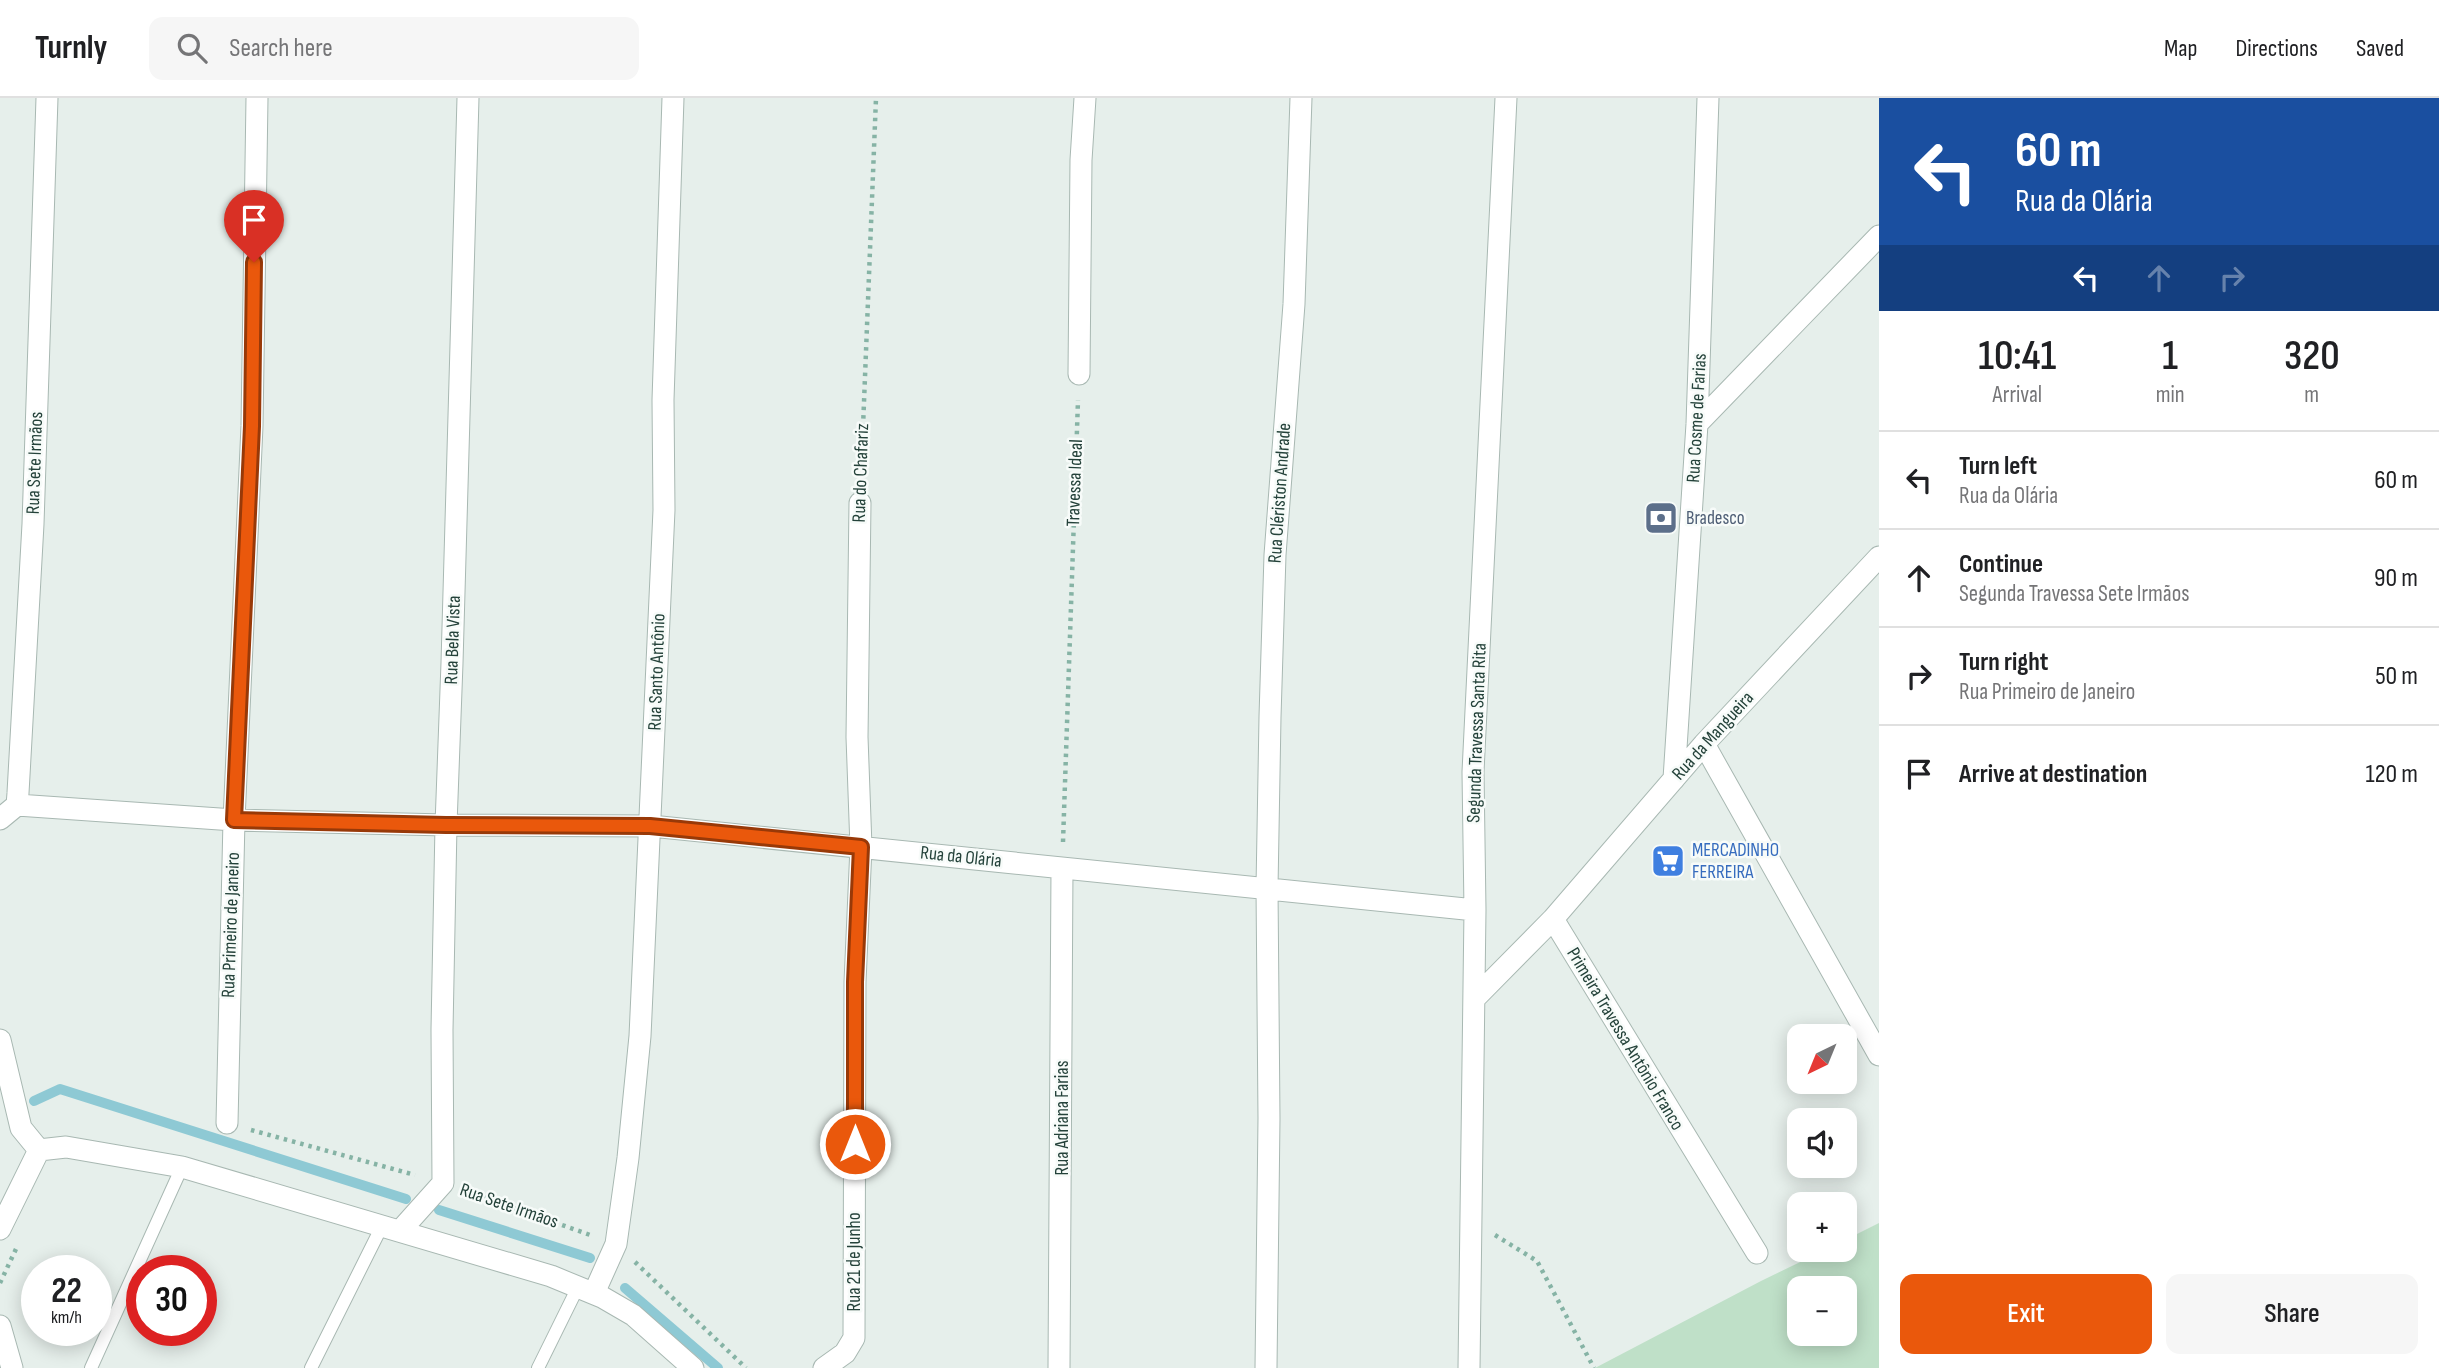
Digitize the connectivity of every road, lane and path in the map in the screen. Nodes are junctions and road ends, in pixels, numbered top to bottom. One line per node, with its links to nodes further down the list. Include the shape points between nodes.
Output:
1 (47, 98): 17 (street, Rua Sete Irmãos, via 33,524)
2 (257, 98): 19 (street, Rua Primeiro de Janeiro, via 252,426)
3 (468, 98): 20 (street, Rua Bela Vista)
4 (673, 98): 21 (street, Rua Santo Antônio, via 664,510)
5 (876, 98): 13 (path, Rua do Chafariz)
6 (1085, 98): 11 (street)
7 (1301, 98): 24 (street, Rua Clériston Andrade, via 1294,304 1275,555)
8 (1506, 98): 25 (street, Segunda Travessa Santa Rita, via 1474,758)
9 (1708, 98): 12 (street, Rua Cosme de Farias)
10 (1879, 236): 12 (street)
11 (1079, 374): 23 (path, Travessa Ideal)
12 (1697, 424): 16 (street, Rua Cosme de Farias)
13 (860, 503): 22 (street, Rua do Chafariz)
14 (1879, 557): 15 (street, Rua da Mangueira)
15 (1704, 744): 16 (street, Rua da Mangueira); 29 (street)
16 (1674, 779): 26 (street, Rua da Mangueira)
17 (17, 805): 18 (street); 19 (street, Rua da Olária)
18 (0, 819)
19 (234, 820): 20 (street, Rua da Olária); 30 (street, Rua Primeiro de Janeiro)
20 (446, 825): 21 (street, Rua da Olária); 33 (street, Rua Bela Vista)
21 (650, 826): 22 (street, Rua da Olária); 37 (street, Rua Santo Antônio, via 640,1036)
22 (861, 847): 23 (street, Rua da Olária); 47 (street, Rua 21 de Junho, via 855,982 854,1338 845,1353)
23 (1062, 868): 24 (street, Rua da Olária); 48 (street, Rua Adriana Farias)
24 (1267, 888): 25 (street, Rua da Olária); 49 (street, Rua Clériston Andrade)
25 (1475, 910): 27 (street, Segunda Travessa Santa Rita)
26 (1553, 919): 27 (street); 38 (street, Primeira Travessa Antônio Franco)
27 (1474, 999): 34 (street, Segunda Travessa Santa Rita)
28 (0, 1040): 31 (street, via 21,1128)
29 (1879, 1055)
30 (227, 1123): 33 (path, Rua Sete Irmãos)
31 (39, 1150): 32 (street, via 66,1147); 35 (street)
32 (182, 1167): 36 (street); 42 (lane)
33 (443, 1183): 36 (street); 37 (path, Rua Sete Irmãos)
34 (1471, 1220): 50 (street, Segunda Travessa Santa Rita); 51 (path, via 1538,1261)
35 (0, 1229)
36 (391, 1229): 39 (street); 43 (lane)
37 (616, 1244): 39 (street, Rua Santo Antônio); 46 (path, Rua Sete Irmãos)
38 (1757, 1254)
39 (586, 1290): 44 (lane); 45 (street, via 633,1315)
40 (0, 1326): 41 (street)
41 (12, 1368)
42 (91, 1368)
43 (311, 1368)
44 (538, 1368)
45 (693, 1368)
46 (746, 1368)
47 (824, 1368)
48 (1059, 1368)
49 (1266, 1368)
50 (1469, 1368)
51 (1594, 1368)

